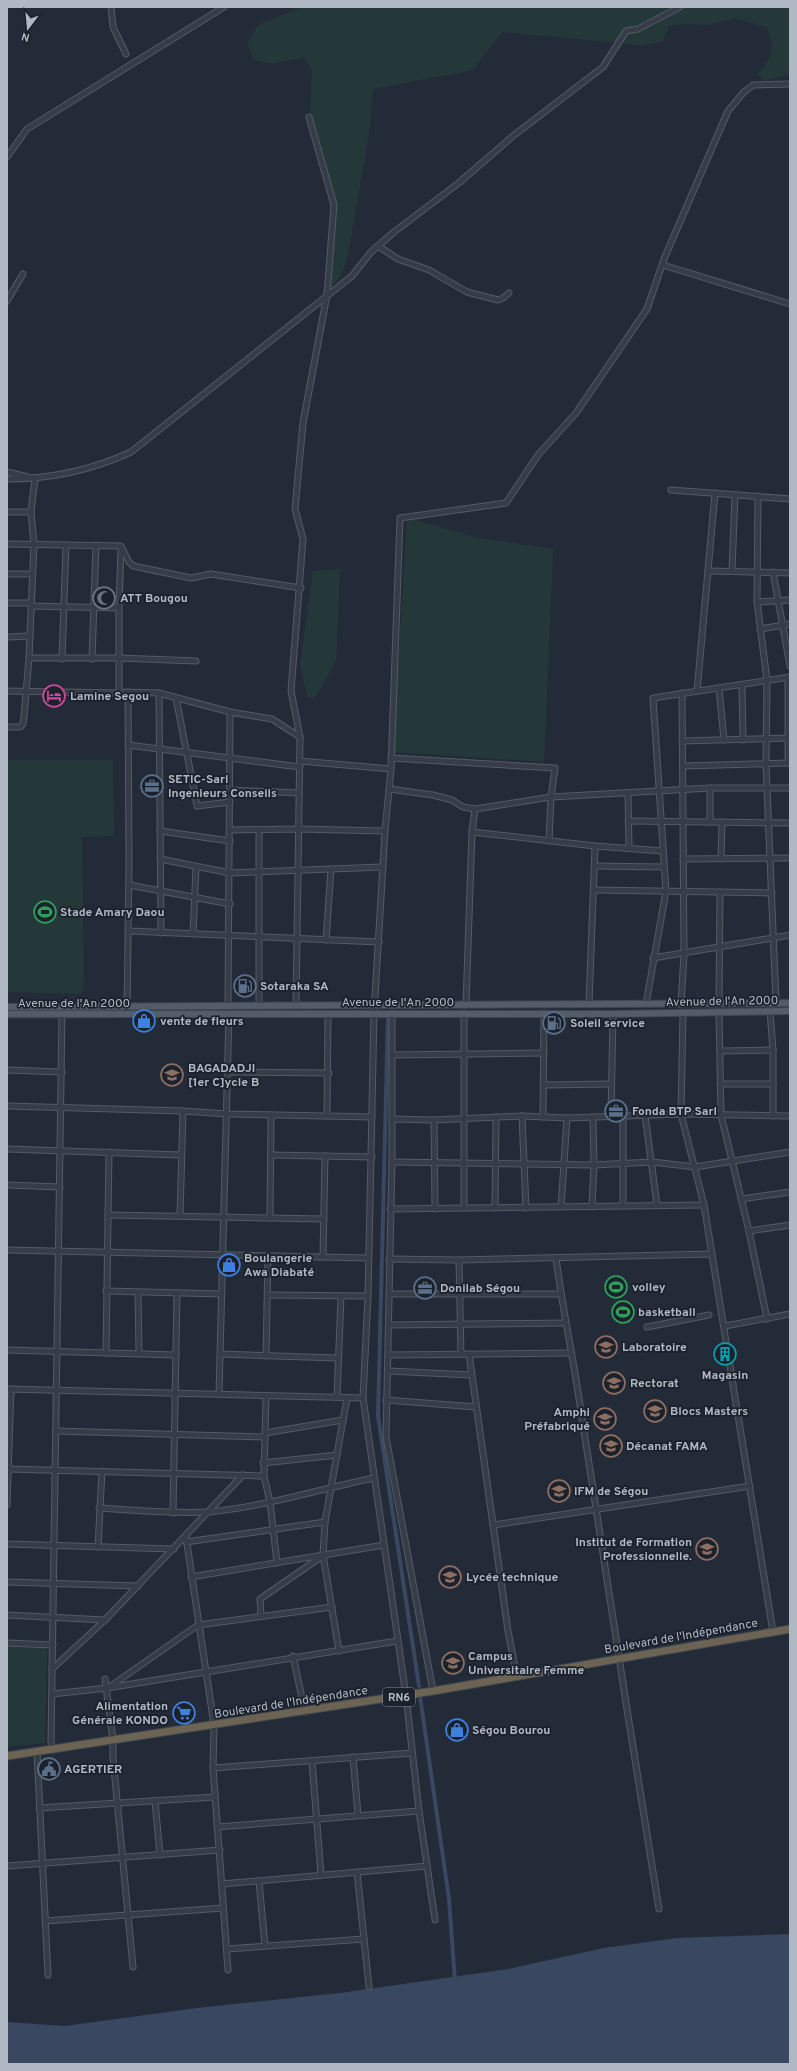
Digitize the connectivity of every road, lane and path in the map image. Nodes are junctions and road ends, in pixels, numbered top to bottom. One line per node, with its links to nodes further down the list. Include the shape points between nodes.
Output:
1 (111, 7): 4 (street, via 113,27)
2 (224, 7): 7 (street, via 27,129)
3 (680, 7): 8 (street, via 638,29 626,30 603,67 513,136 460,182)
4 (126, 54)
5 (790, 84): 9 (street, via 754,85 744,92 728,111)
6 (309, 117): 12 (street, via 334,205)
7 (7, 158)
8 (378, 246): 11 (street, via 398,259 429,270 467,292 498,300); 12 (street, via 352,276)
9 (663, 265): 14 (street); 80 (street, via 647,309 576,413 538,454 506,503 400,518)
10 (23, 274): 13 (street)
11 (509, 293)
12 (327, 295): 17 (street, via 131,452 110,462); 37 (street, via 303,423 295,510 303,539)
13 (7, 301)
14 (790, 304)
15 (7, 472): 17 (street)
16 (7, 479): 17 (street)
17 (35, 479): 24 (street)
18 (671, 490): 19 (street)
19 (715, 493): 20 (street); 30 (street)
20 (735, 495): 21 (street); 31 (street)
21 (758, 496): 22 (street); 32 (street)
22 (790, 499)
23 (7, 512): 24 (street)
24 (31, 512): 26 (street)
25 (7, 544): 26 (street)
26 (34, 544): 27 (street); 36 (street)
27 (66, 545): 28 (street); 43 (street)
28 (96, 545): 29 (street); 44 (street)
29 (121, 546): 37 (street, via 133,566 191,578 211,574); 45 (street)
30 (708, 571): 31 (street); 63 (street)
31 (732, 571): 32 (street)
32 (758, 572): 33 (street); 40 (street)
33 (773, 572): 34 (street); 39 (street)
34 (790, 572)
35 (7, 574): 36 (street)
36 (31, 574): 42 (street)
37 (301, 588): 71 (street, via 291,691)
38 (790, 600): 39 (street)
39 (778, 601): 40 (street); 47 (street)
40 (757, 602): 48 (street)
41 (7, 603): 42 (street)
42 (31, 604): 43 (street); 49 (street)
43 (63, 606): 44 (street); 53 (street)
44 (94, 607): 45 (street); 54 (street)
45 (119, 608): 52 (street)
46 (790, 624): 47 (street)
47 (782, 625): 48 (street); 56 (street)
48 (760, 628): 58 (street)
49 (29, 636): 50 (street); 51 (street)
50 (7, 637)
51 (29, 658): 53 (street); 62 (street)
52 (119, 658): 54 (street); 55 (street); 65 (street)
53 (62, 659): 54 (street)
54 (92, 659)
55 (196, 661)
56 (790, 666)
57 (789, 678): 58 (street); 73 (street)
58 (767, 680): 59 (street); 72 (street)
59 (742, 684): 60 (street); 75 (street)
60 (719, 688): 63 (street); 74 (street)
61 (7, 691): 62 (street)
62 (26, 691): 65 (street); 70 (street, via 22,726)
63 (697, 691): 67 (street)
64 (128, 692): 65 (street); 66 (street); 77 (street)
65 (119, 693)
66 (159, 693): 68 (street); 78 (street)
67 (682, 693): 76 (street); 93 (street, via 653,698)
68 (176, 698): 69 (street); 79 (street)
69 (230, 712): 71 (street, via 272,719); 81 (street)
70 (7, 727)
71 (300, 736): 82 (street)
72 (766, 738): 73 (street); 75 (street); 84 (street)
73 (789, 738): 83 (street)
74 (724, 740): 75 (street); 76 (street)
75 (743, 740)
76 (682, 741): 85 (street)
77 (128, 745): 78 (street); 131 (street)
78 (160, 749): 79 (street); 110 (street)
79 (186, 753): 81 (street); 98 (street, via 197,806)
80 (391, 758): 87 (street); 97 (street, via 555,768)
81 (230, 759): 86 (street); 92 (street)
82 (300, 761): 86 (street); 87 (street)
83 (789, 763): 84 (street)
84 (766, 764): 85 (street); 89 (street)
85 (683, 766): 94 (street)
86 (300, 767): 95 (street)
87 (391, 769): 91 (street)
88 (710, 788): 89 (street); 94 (street); 102 (street)
89 (767, 788): 90 (street); 105 (street)
90 (790, 788)
91 (389, 789): 99 (street, via 433,795 452,800 463,807); 111 (street)
92 (230, 790): 95 (street); 98 (street)
93 (658, 791): 94 (street); 96 (street); 101 (street)
94 (682, 791): 104 (street)
95 (299, 793): 107 (street)
96 (628, 793): 97 (street); 100 (street)
97 (551, 796): 99 (street); 114 (street)
98 (230, 802): 108 (street)
99 (475, 808): 112 (street)
100 (628, 821): 101 (street); 116 (street)
101 (660, 822): 104 (street); 117 (street)
102 (710, 822): 103 (street); 104 (street)
103 (722, 822): 105 (street); 118 (street)
104 (683, 823): 122 (street)
105 (769, 823): 106 (street); 119 (street)
106 (790, 823)
107 (298, 829): 109 (street); 111 (street); 128 (street)
108 (230, 830): 109 (street); 113 (street)
109 (259, 830): 129 (street)
110 (160, 831): 113 (street); 121 (street)
111 (385, 831): 125 (street)
112 (472, 832): 114 (street); 156 (street)
113 (230, 841): 130 (street)
114 (549, 841): 115 (street)
115 (595, 846): 116 (street); 123 (street)
116 (629, 848): 117 (street)
117 (663, 851): 126 (street)
118 (721, 858): 119 (street); 122 (street)
119 (770, 858): 120 (street); 137 (street)
120 (790, 858)
121 (160, 859): 124 (street); 133 (street)
122 (683, 859): 136 (street)
123 (595, 866): 126 (street); 132 (street)
124 (196, 867): 130 (street); 138 (street)
125 (383, 867): 127 (street); 149 (street)
126 (664, 867): 134 (street)
127 (332, 869): 128 (street); 148 (street)
128 (298, 870): 129 (street); 146 (street)
129 (259, 872): 130 (street); 145 (street)
130 (230, 873): 139 (street)
131 (129, 885): 133 (street); 140 (street)
132 (595, 890): 134 (street); 157 (street)
133 (160, 891): 138 (street); 141 (street)
134 (666, 891): 136 (street); 152 (street)
135 (720, 892): 136 (street); 137 (street); 150 (street)
136 (683, 893): 151 (street)
137 (772, 893): 147 (street)
138 (195, 897): 139 (street); 142 (street)
139 (230, 904): 144 (street)
140 (129, 931): 141 (street); 163 (street)
141 (161, 933): 142 (street)
142 (192, 934): 144 (street)
143 (790, 935): 147 (street)
144 (229, 936): 145 (street); 164 (street)
145 (259, 937): 146 (street); 160 (street)
146 (297, 938): 148 (street); 161 (street)
147 (774, 938): 150 (street); 153 (street)
148 (326, 940): 149 (street)
149 (379, 942): 162 (street)
150 (720, 947): 151 (street); 154 (street)
151 (684, 954): 152 (street); 159 (street)
152 (653, 958): 158 (street)
153 (776, 1002): 154 (main road, Avenue de l'An 2000); 155 (main road, Avenue de l'An 2000)
154 (719, 1003): 159 (main road, Avenue de l'An 2000)
155 (790, 1003)
156 (466, 1004): 157 (main road, Avenue de l'An 2000); 162 (main road, Avenue de l'An 2000)
157 (590, 1004): 158 (main road, Avenue de l'An 2000)
158 (646, 1004): 159 (main road, Avenue de l'An 2000)
159 (680, 1004)
160 (259, 1005): 161 (main road, Avenue de l'An 2000); 164 (main road, Avenue de l'An 2000)
161 (296, 1005): 162 (main road, Avenue de l'An 2000)
162 (375, 1005): 172 (street)
163 (127, 1006): 164 (main road, Avenue de l'An 2000); 165 (main road, Avenue de l'An 2000); 177 (street)
164 (228, 1006)
165 (7, 1007)
166 (770, 1011): 167 (main road, Avenue de l'An 2000); 170 (main road, Avenue de l'An 2000); 181 (street)
167 (790, 1011)
168 (464, 1012): 173 (main road, Avenue de l'An 2000); 174 (main road, Avenue de l'An 2000); 183 (street)
169 (683, 1012): 170 (main road, Avenue de l'An 2000); 179 (main road, Avenue de l'An 2000); 197 (street)
170 (719, 1012): 180 (street)
171 (230, 1013): 177 (main road, Avenue de l'An 2000); 178 (main road, Avenue de l'An 2000); 187 (street)
172 (374, 1013): 173 (main road, Avenue de l'An 2000); 178 (main road, Avenue de l'An 2000); 201 (street)
173 (392, 1013): 184 (street)
174 (544, 1013): 179 (main road, Avenue de l'An 2000); 182 (street)
175 (7, 1014): 176 (main road, Avenue de l'An 2000)
176 (62, 1014): 177 (main road, Avenue de l'An 2000); 186 (street)
177 (127, 1014)
178 (328, 1014): 188 (street)
179 (613, 1014): 189 (street)
180 (720, 1050): 181 (street); 190 (street)
181 (773, 1050): 191 (street)
182 (544, 1053): 183 (street); 192 (street)
183 (464, 1054): 184 (street); 211 (street)
184 (392, 1055): 213 (street)
185 (7, 1070): 186 (street)
186 (62, 1072): 194 (street)
187 (229, 1072): 188 (street); 196 (street)
188 (329, 1073): 200 (street)
189 (611, 1084): 192 (street); 204 (street)
190 (720, 1084): 191 (street); 199 (street)
191 (773, 1084): 207 (street)
192 (544, 1085): 203 (street)
193 (7, 1106): 194 (street)
194 (62, 1106): 195 (street); 216 (street)
195 (183, 1111): 196 (street); 219 (street)
196 (228, 1114): 198 (street); 250 (street)
197 (681, 1114): 199 (street); 206 (street); 233 (street)
198 (271, 1115): 200 (street); 220 (street)
199 (721, 1115): 207 (street); 223 (street)
200 (327, 1116): 201 (street)
201 (372, 1116): 222 (street)
202 (522, 1116): 203 (street); 209 (street); 230 (street)
203 (543, 1116): 212 (street)
204 (611, 1116): 205 (street); 210 (street)
205 (623, 1116): 206 (street); 228 (street)
206 (645, 1116): 225 (street)
207 (773, 1116): 208 (street)
208 (790, 1116)
209 (496, 1117): 211 (street); 229 (street)
210 (592, 1117): 212 (street); 232 (street)
211 (464, 1118): 214 (street); 227 (street)
212 (567, 1118): 231 (street)
213 (392, 1119): 214 (street); 224 (street)
214 (434, 1120): 226 (street)
215 (7, 1149): 216 (street)
216 (60, 1150): 217 (street); 235 (street)
217 (109, 1152): 219 (street); 248 (street)
218 (790, 1152): 223 (street)
219 (180, 1155): 249 (street)
220 (271, 1155): 221 (street); 251 (street)
221 (326, 1156): 222 (street); 252 (street)
222 (372, 1157): 262 (street)
223 (732, 1161): 233 (street); 237 (street)
224 (392, 1162): 226 (street); 247 (street)
225 (652, 1162): 228 (street); 233 (street); 240 (street)
226 (434, 1163): 227 (street); 246 (street)
227 (464, 1163): 229 (street); 243 (street)
228 (623, 1163): 232 (street); 239 (street)
229 (495, 1164): 230 (street); 244 (street)
230 (524, 1164): 231 (street); 245 (street)
231 (564, 1165): 232 (street); 241 (street)
232 (594, 1165): 242 (street)
233 (695, 1167): 238 (street)
234 (7, 1185): 235 (street)
235 (60, 1187): 256 (street)
236 (790, 1192): 237 (street)
237 (741, 1199): 254 (street)
238 (704, 1205): 240 (street); 259 (street)
239 (623, 1206): 240 (street); 242 (street)
240 (657, 1206)
241 (561, 1207): 242 (street); 245 (street)
242 (592, 1207)
243 (464, 1208): 244 (street); 246 (street)
244 (495, 1208): 245 (street)
245 (526, 1208)
246 (435, 1209): 247 (street)
247 (390, 1210): 264 (street)
248 (108, 1215): 249 (street); 257 (street)
249 (180, 1216): 250 (street)
250 (225, 1218): 251 (street); 258 (street)
251 (270, 1218): 252 (street)
252 (324, 1219): 261 (street)
253 (790, 1225): 254 (street)
254 (749, 1231): 278 (street)
255 (7, 1250): 256 (street)
256 (59, 1251): 257 (street); 285 (street)
257 (107, 1252): 258 (street); 266 (street)
258 (224, 1254): 260 (street); 269 (street)
259 (712, 1254): 263 (street); 282 (street)
260 (268, 1256): 261 (street); 273 (street)
261 (323, 1257): 262 (street)
262 (368, 1258): 275 (street)
263 (556, 1258): 265 (street); 272 (street)
264 (389, 1259): 265 (street); 270 (street)
265 (459, 1260): 271 (street)
266 (106, 1292): 267 (street); 286 (street)
267 (138, 1292): 268 (street); 288 (street)
268 (177, 1293): 269 (street); 292 (street)
269 (222, 1294): 289 (street)
270 (389, 1294): 271 (street); 281 (street)
271 (459, 1294): 272 (street); 280 (street)
272 (561, 1294): 279 (street)
273 (268, 1295): 274 (street); 294 (street)
274 (341, 1296): 275 (street); 295 (street)
275 (368, 1296): 305 (street)
276 (790, 1314): 278 (street)
277 (709, 1315): 283 (street)
278 (766, 1319): 282 (street)
279 (565, 1323): 280 (street); 287 (street)
280 (459, 1324): 281 (street); 290 (street)
281 (389, 1325): 293 (street)
282 (725, 1326): 322 (street)
283 (647, 1327)
284 (7, 1350): 285 (street)
285 (57, 1352): 286 (street); 299 (street)
286 (106, 1353): 288 (street)
287 (570, 1353): 291 (street); 327 (street, via 580,1403)
288 (138, 1354): 292 (street)
289 (221, 1354): 294 (street); 301 (street)
290 (461, 1354): 291 (street); 293 (street)
291 (469, 1354): 297 (street)
292 (176, 1355): 300 (street)
293 (388, 1355): 296 (street)
294 (266, 1356): 295 (street)
295 (337, 1358): 303 (street)
296 (388, 1371): 297 (street); 306 (street)
297 (471, 1375): 307 (street)
298 (9, 1389): 299 (street); 309 (street)
299 (57, 1390): 300 (street); 310 (street)
300 (175, 1393): 301 (street); 311 (street)
301 (219, 1394): 302 (street)
302 (266, 1396): 303 (street); 312 (street)
303 (337, 1397): 304 (street)
304 (347, 1398): 305 (street); 308 (street)
305 (363, 1398): 321 (street)
306 (386, 1400): 307 (street); 364 (street, via 386,1437)
307 (476, 1407): 331 (street)
308 (343, 1420): 312 (street); 313 (street)
309 (9, 1432): 315 (street)
310 (56, 1432): 311 (street); 316 (street)
311 (174, 1435): 312 (street); 318 (street)
312 (265, 1435): 314 (street)
313 (337, 1455): 314 (street); 323 (street)
314 (264, 1463): 320 (street)
315 (8, 1469): 316 (street); 325 (street)
316 (56, 1470): 317 (street); 336 (street)
317 (102, 1471): 318 (street); 326 (street)
318 (173, 1473): 319 (street); 329 (street)
319 (243, 1475): 320 (street); 328 (street)
320 (264, 1476): 324 (street)
321 (374, 1478): 323 (street); 335 (street)
322 (750, 1486): 327 (street); 352 (street)
323 (331, 1487): 324 (street); 330 (street)
324 (270, 1502): 328 (street); 332 (street)
325 (7, 1505)
326 (99, 1508): 329 (street); 337 (street)
327 (594, 1510): 331 (street); 358 (street)
328 (209, 1512): 329 (street); 333 (street)
329 (173, 1513)
330 (325, 1522): 332 (street); 339 (street)
331 (493, 1525): 361 (street)
332 (273, 1530): 333 (street); 340 (street)
333 (186, 1539): 338 (street); 341 (street)
334 (7, 1544): 336 (street)
335 (384, 1545): 339 (street); 353 (street)
336 (54, 1546): 337 (street); 343 (street)
337 (98, 1547): 338 (street)
338 (174, 1549): 344 (street)
339 (323, 1555): 340 (street); 345 (street); 347 (street, via 260,1599)
340 (276, 1563): 341 (street)
341 (191, 1577): 350 (street)
342 (7, 1582): 343 (street)
343 (54, 1584): 344 (street); 348 (street)
344 (138, 1586): 349 (street)
345 (332, 1607): 347 (street); 356 (street)
346 (7, 1615): 348 (street)
347 (261, 1616): 350 (street)
348 (53, 1617): 349 (street); 355 (street)
349 (105, 1620): 359 (street)
350 (198, 1625): 360 (street); 363 (street)
351 (790, 1629): 352 (highway, Boulevard de l'Indépendance / RN6)
352 (773, 1632): 358 (highway, Boulevard de l'Indépendance / RN6)
353 (397, 1640): 356 (street); 366 (street)
354 (7, 1643): 355 (street)
355 (53, 1644): 359 (street)
356 (339, 1651): 357 (street)
357 (293, 1656): 360 (street); 367 (street)
358 (619, 1658): 361 (highway, Boulevard de l'Indépendance / RN6); 396 (street)
359 (52, 1669): 365 (street)
360 (205, 1672): 363 (street); 368 (street)
361 (517, 1677): 364 (highway, Boulevard de l'Indépendance / RN6)
362 (106, 1679): 363 (street)
363 (107, 1688): 365 (street); 369 (street)
364 (433, 1691): 366 (highway, Boulevard de l'Indépendance / RN6)
365 (52, 1694): 370 (street)
366 (406, 1696): 367 (highway, Boulevard de l'Indépendance / RN6); 372 (street)
367 (304, 1712): 368 (highway, Boulevard de l'Indépendance / RN6)
368 (214, 1725): 369 (highway, Boulevard de l'Indépendance / RN6); 376 (street)
369 (113, 1740): 370 (highway, Boulevard de l'Indépendance / RN6); 379 (street)
370 (53, 1750): 371 (highway, Boulevard de l'Indépendance / RN6)
371 (37, 1752): 373 (highway, Boulevard de l'Indépendance / RN6); 380 (street)
372 (412, 1753): 374 (street); 381 (street)
373 (7, 1756)
374 (353, 1757): 375 (street); 382 (street)
375 (312, 1760): 376 (street); 383 (street)
376 (213, 1768): 377 (street)
377 (215, 1797): 378 (street); 384 (street)
378 (155, 1801): 379 (street); 386 (street)
379 (117, 1802): 380 (street); 387 (street)
380 (39, 1808): 388 (street)
381 (419, 1811): 382 (street); 390 (street)
382 (358, 1815): 383 (street)
383 (316, 1818): 384 (street); 392 (street)
384 (217, 1827): 385 (street)
385 (220, 1850): 386 (street); 394 (street)
386 (160, 1855): 387 (street)
387 (123, 1857): 388 (street); 397 (street)
388 (42, 1863): 389 (street); 399 (street)
389 (7, 1866)
390 (427, 1866): 391 (street); 398 (street)
391 (357, 1872): 392 (street); 400 (street)
392 (321, 1876): 393 (street)
393 (259, 1881): 394 (street); 401 (street)
394 (222, 1884): 395 (street)
395 (223, 1908): 397 (street); 402 (street)
396 (659, 1909)
397 (128, 1915): 399 (street); 403 (street)
398 (435, 1920)
399 (45, 1921): 405 (street)
400 (364, 1939): 401 (street); 406 (street)
401 (265, 1946): 402 (street)
402 (227, 1949): 404 (street)
403 (133, 1967)
404 (228, 1970)
405 (48, 1975)
406 (369, 1986)

